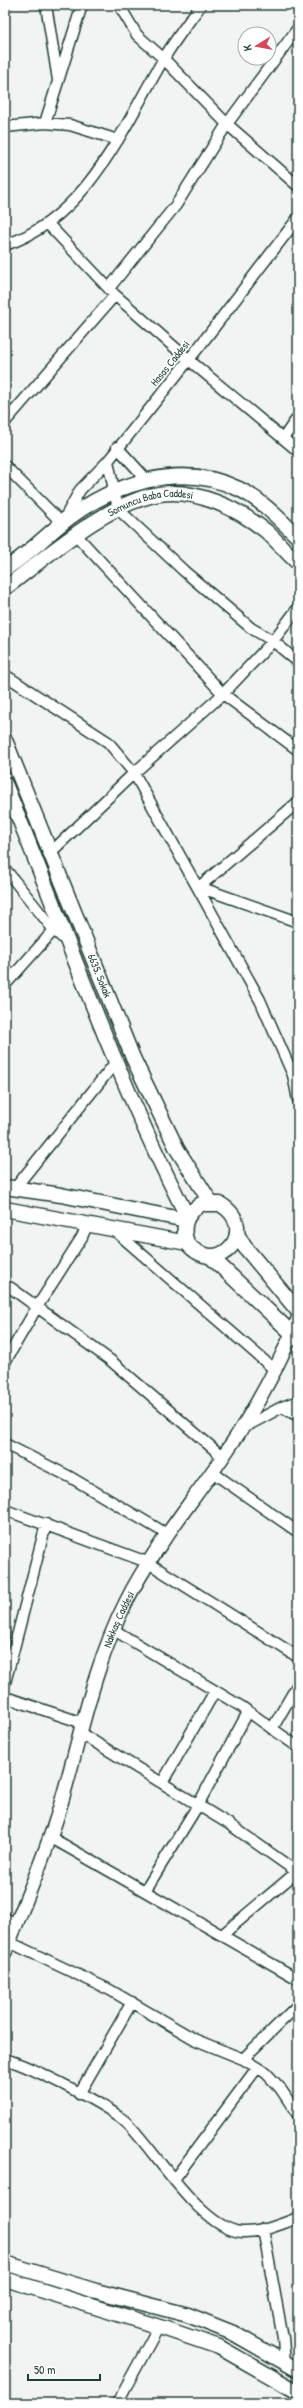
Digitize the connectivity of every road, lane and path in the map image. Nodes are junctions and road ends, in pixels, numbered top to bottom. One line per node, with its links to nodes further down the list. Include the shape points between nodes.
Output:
1 (46, 5): 7 (street)
2 (82, 5): 7 (street)
3 (119, 5): 6 (street, via 137,35)
4 (201, 5): 6 (street)
5 (298, 28): 9 (street)
6 (164, 59): 9 (street); 11 (street)
7 (58, 82): 8 (street)
8 (45, 122): 10 (street); 11 (street, via 70,125)
9 (227, 124): 12 (street); 16 (street, via 176,205)
10 (5, 127)
11 (118, 140): 14 (street, via 82,192)
12 (298, 186)
13 (298, 218): 17 (street, Hasas Caddesi)
14 (48, 224): 15 (street); 16 (street)
15 (5, 245)
16 (113, 291): 17 (street); 19 (street)
17 (189, 360): 20 (street); 21 (street, Hasas Caddesi)
18 (298, 417): 20 (street)
19 (5, 422)
20 (284, 437): 22 (street)
21 (117, 447): 23 (street, Hasas Caddesi); 25 (street)
22 (298, 451)
23 (108, 461): 26 (street); 28 (street, Hasas Caddesi, via 80,490)
24 (5, 466): 28 (street)
25 (148, 481): 26 (main road, Somuncu Baba Caddesi); 30 (main road, Somuncu Baba Caddesi, via 204,477 240,489 270,510)
26 (113, 490): 27 (street); 28 (main road, Somuncu Baba Caddesi)
27 (118, 509): 29 (main road, Somuncu Baba Caddesi); 31 (main road, Somuncu Baba Caddesi, via 160,494 191,495 216,502 239,513 266,531); 35 (street, via 184,571 251,628)
28 (62, 523): 32 (main road, Somuncu Baba Caddesi, via 23,558)
29 (77, 536): 33 (main road, Somuncu Baba Caddesi); 38 (street)
30 (298, 537)
31 (298, 563)
32 (5, 569)
33 (5, 588)
34 (298, 608): 35 (street)
35 (273, 641): 36 (street); 38 (street)
36 (298, 662)
37 (5, 675): 41 (street, via 108,742)
38 (223, 694): 40 (street); 41 (street)
39 (5, 740): 44 (main road, 6635. Sokak)
40 (298, 750)
41 (134, 773): 44 (street); 47 (street)
42 (5, 784): 50 (main road, 6635. Sokak)
43 (298, 802): 47 (street)
44 (50, 854): 55 (main road, 6635. Sokak, via 132,1058 177,1149)
45 (8, 873): 46 (street); 49 (street)
46 (5, 886)
47 (199, 887): 48 (street); 53 (street, via 260,1000 293,1075)
48 (298, 922)
49 (54, 930): 50 (street); 51 (street)
50 (70, 944): 52 (main road, 6635. Sokak)
51 (5, 985)
52 (115, 1063): 54 (street); 57 (main road, 6635. Sokak, via 142,1127)
53 (298, 1100)
54 (10, 1187): 57 (main road)
55 (210, 1203): 57 (main road, via 201,1204); 60 (main road, via 220,1204 228,1209 237,1225)
56 (5, 1209): 58 (main road)
57 (186, 1218): 61 (main road, via 184,1234)
58 (88, 1223): 59 (main road); 64 (street, via 82,1237)
59 (111, 1228): 61 (main road); 69 (street)
60 (237, 1234): 62 (main road, via 228,1250); 65 (main road)
61 (187, 1243): 62 (main road, via 193,1251)
62 (211, 1257): 67 (main road)
63 (5, 1286): 64 (street)
64 (37, 1307): 68 (street); 75 (street, via 110,1360)
65 (298, 1311)
66 (298, 1319): 67 (street, Nakkaş Caddesi)
67 (295, 1337): 69 (street, Nakkaş Caddesi)
68 (5, 1362)
69 (276, 1371): 73 (street, Nakkaş Caddesi)
70 (298, 1401): 71 (street)
71 (282, 1407): 72 (street); 73 (street)
72 (298, 1416)
73 (239, 1430): 75 (street, Nakkaş Caddesi)
74 (5, 1444): 80 (street, via 70,1477)
75 (223, 1457): 76 (street, Nakkaş Caddesi)
76 (212, 1472): 79 (street); 80 (street, Nakkaş Caddesi)
77 (5, 1510): 78 (street)
78 (46, 1524): 81 (street); 84 (street)
79 (298, 1532)
80 (167, 1534): 81 (street, Nakkaş Caddesi)
81 (147, 1562): 82 (street, Nakkaş Caddesi); 83 (street)
82 (114, 1630): 86 (street); 89 (street, Nakkaş Caddesi)
83 (298, 1656)
84 (5, 1683)
85 (298, 1684): 90 (street)
86 (215, 1691): 88 (street); 92 (street)
87 (5, 1697): 89 (street)
88 (248, 1712): 90 (street); 93 (street)
89 (82, 1728): 92 (street); 94 (street, Nakkaş Caddesi)
90 (272, 1729): 91 (street)
91 (298, 1747)
92 (162, 1783): 93 (street)
93 (198, 1805): 95 (street); 96 (street)
94 (50, 1837): 96 (street); 97 (street, Nakkaş Caddesi)
95 (298, 1871): 98 (street)
96 (145, 1891): 98 (street)
97 (11, 1921): 99 (street, Nakkaş Caddesi)
98 (222, 1935): 100 (street)
99 (7, 1947): 101 (street, via 110,1990)
100 (298, 1979)
101 (132, 2002): 104 (street, via 196,2040); 106 (street)
102 (298, 2005): 104 (street)
103 (5, 2058): 106 (street)
104 (243, 2059): 105 (street)
105 (257, 2068): 107 (street, via 280,2088); 108 (street)
106 (79, 2094): 108 (street, via 127,2123)
107 (298, 2115)
108 (175, 2178): 110 (street, via 199,2208 226,2228 241,2232)
109 (298, 2218): 110 (street)
110 (263, 2229): 114 (street, via 283,2338)
111 (5, 2263): 114 (main road, via 96,2291 188,2315 233,2333)
112 (5, 2279): 113 (main road)
113 (159, 2326): 116 (main road, via 219,2347); 117 (street)
114 (285, 2363): 115 (main road)
115 (298, 2370)
116 (298, 2392)
117 (117, 2403)

